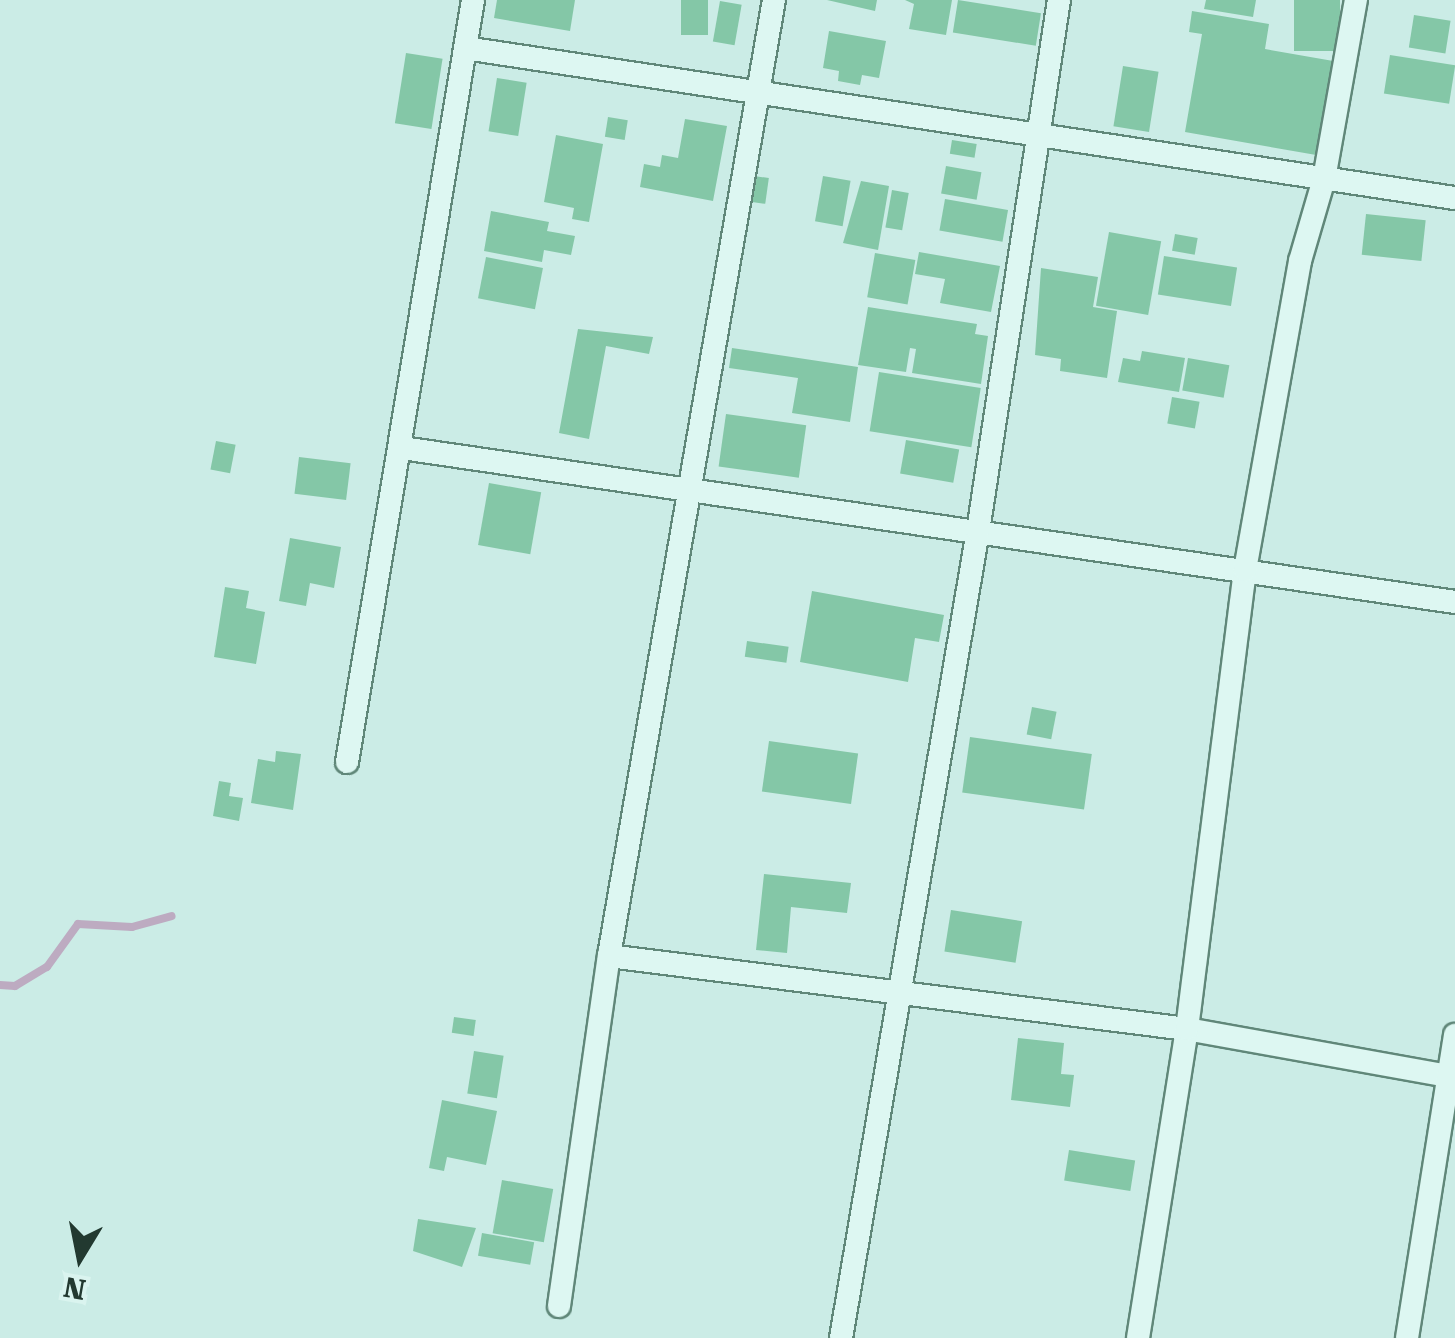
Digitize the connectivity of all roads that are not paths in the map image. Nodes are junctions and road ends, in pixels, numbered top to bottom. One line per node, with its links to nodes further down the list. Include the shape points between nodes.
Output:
1 (474, 0): 5 (street)
2 (774, 0): 6 (street)
3 (1059, 0): 7 (street)
4 (1356, 0): 8 (street)
5 (465, 48): 6 (street); 10 (street)
6 (758, 90): 7 (street); 11 (street)
7 (1038, 132): 8 (street); 12 (street)
8 (1324, 179): 9 (street); 13 (street, via 1300,261)
9 (1455, 198)
10 (402, 448): 11 (street); 15 (street)
11 (688, 489): 12 (street); 16 (street)
12 (978, 531): 13 (street); 17 (street)
13 (1245, 570): 14 (street); 18 (street)
14 (1455, 602)
15 (347, 762)
16 (608, 956): 17 (street); 21 (street)
17 (902, 989): 18 (street); 22 (street)
18 (1187, 1029): 20 (street); 23 (street)
19 (1455, 1035): 20 (street)
20 (1452, 1076): 24 (street)
21 (558, 1306)
22 (841, 1338)
23 (1138, 1338)
24 (1407, 1338)

